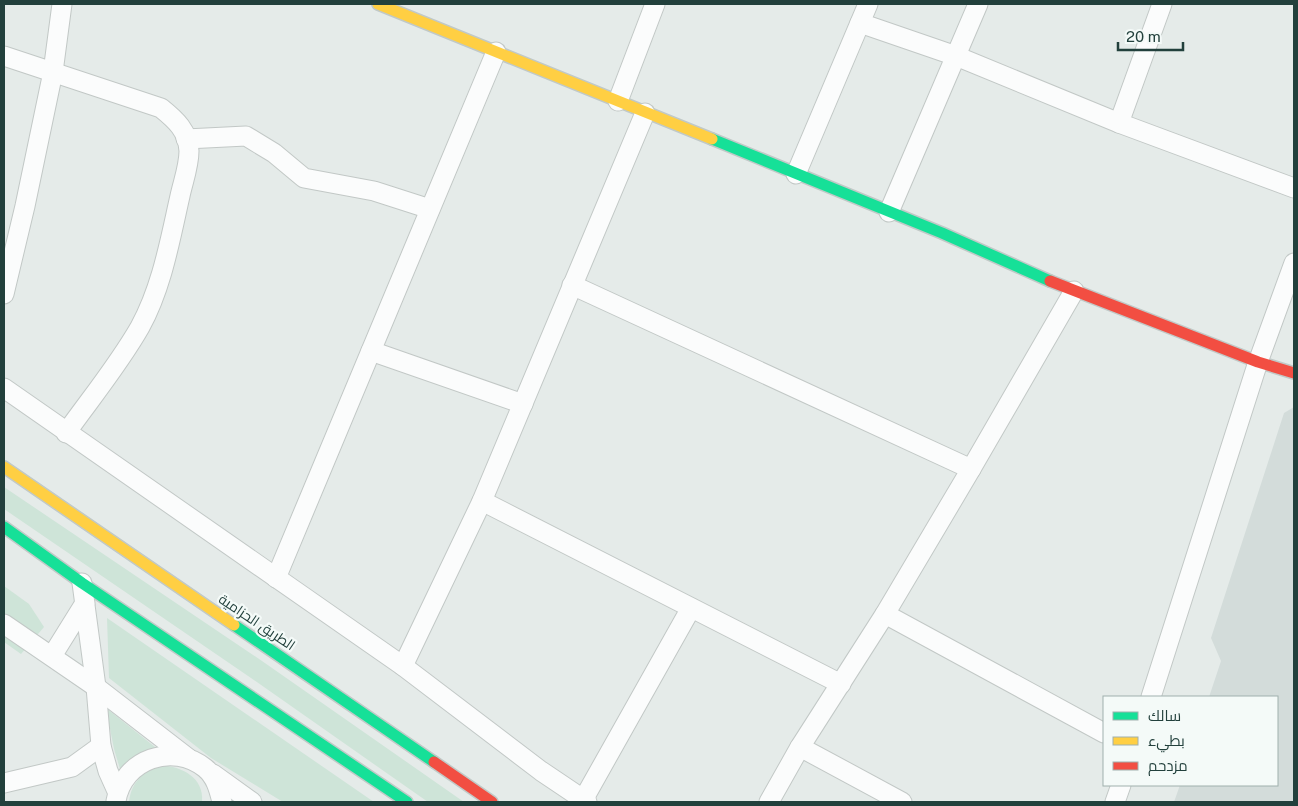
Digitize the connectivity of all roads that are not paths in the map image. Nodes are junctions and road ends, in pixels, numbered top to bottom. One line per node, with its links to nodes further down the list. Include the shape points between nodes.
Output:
1 (62, 4): 11 (street)
2 (378, 4): 8 (main road)
3 (655, 4): 12 (street)
4 (868, 4): 7 (street)
5 (978, 4): 10 (street)
6 (1162, 4): 14 (street)
7 (860, 23): 10 (street); 16 (street)
8 (496, 52): 12 (main road); 18 (street)
9 (4, 56): 11 (street)
10 (956, 56): 14 (street); 19 (street)
11 (53, 72): 15 (street, via 162,108 179,122); 23 (street)
12 (618, 101): 13 (main road)
13 (645, 113): 16 (main road); 21 (street)
14 (1119, 123): 17 (street)
15 (186, 139): 18 (street, via 246,136 274,153 304,178 374,191); 29 (street, via 189,151 187,164 155,292 125,350)
16 (796, 174): 19 (main road)
17 (1294, 188)
18 (430, 209): 24 (street)
19 (890, 212): 22 (main road)
20 (1294, 263): 25 (street)
21 (572, 285): 28 (street); 31 (street)
22 (1074, 291): 25 (main road); 31 (street)
23 (4, 294)
24 (371, 350): 28 (street); 34 (street)
25 (1258, 362): 26 (main road); 44 (street)
26 (1294, 373)
27 (4, 388): 29 (street)
28 (523, 404): 32 (street)
29 (66, 433): 34 (street)
30 (4, 467): 57 (main road, الطريق الحزامية)
31 (971, 469): 38 (street)
32 (482, 501): 37 (street); 41 (street)
33 (4, 526): 35 (main road)
34 (276, 578): 41 (street)
35 (82, 583): 36 (street); 56 (main road)
36 (85, 603): 40 (street); 43 (street)
37 (691, 608): 42 (street); 53 (street)
38 (886, 614): 42 (street); 45 (street)
39 (4, 624): 40 (street)
40 (52, 656): 43 (street)
41 (403, 666): 53 (street)
42 (841, 684): 47 (street)
43 (96, 687): 46 (street); 48 (street)
44 (1150, 696)
45 (1103, 732)
46 (101, 746): 50 (street, via 72,767); 52 (street)
47 (800, 747): 58 (street); 59 (street)
48 (188, 758): 49 (street); 52 (street, via 166,754 146,760 128,773)
49 (206, 769): 54 (street, via 219,786); 55 (street)
50 (4, 783)
51 (1121, 786): 60 (street)
52 (116, 797)
53 (585, 801)
54 (222, 802)
55 (252, 802)
56 (407, 802)
57 (492, 802)
58 (769, 802)
59 (902, 802)
60 (1115, 802)

